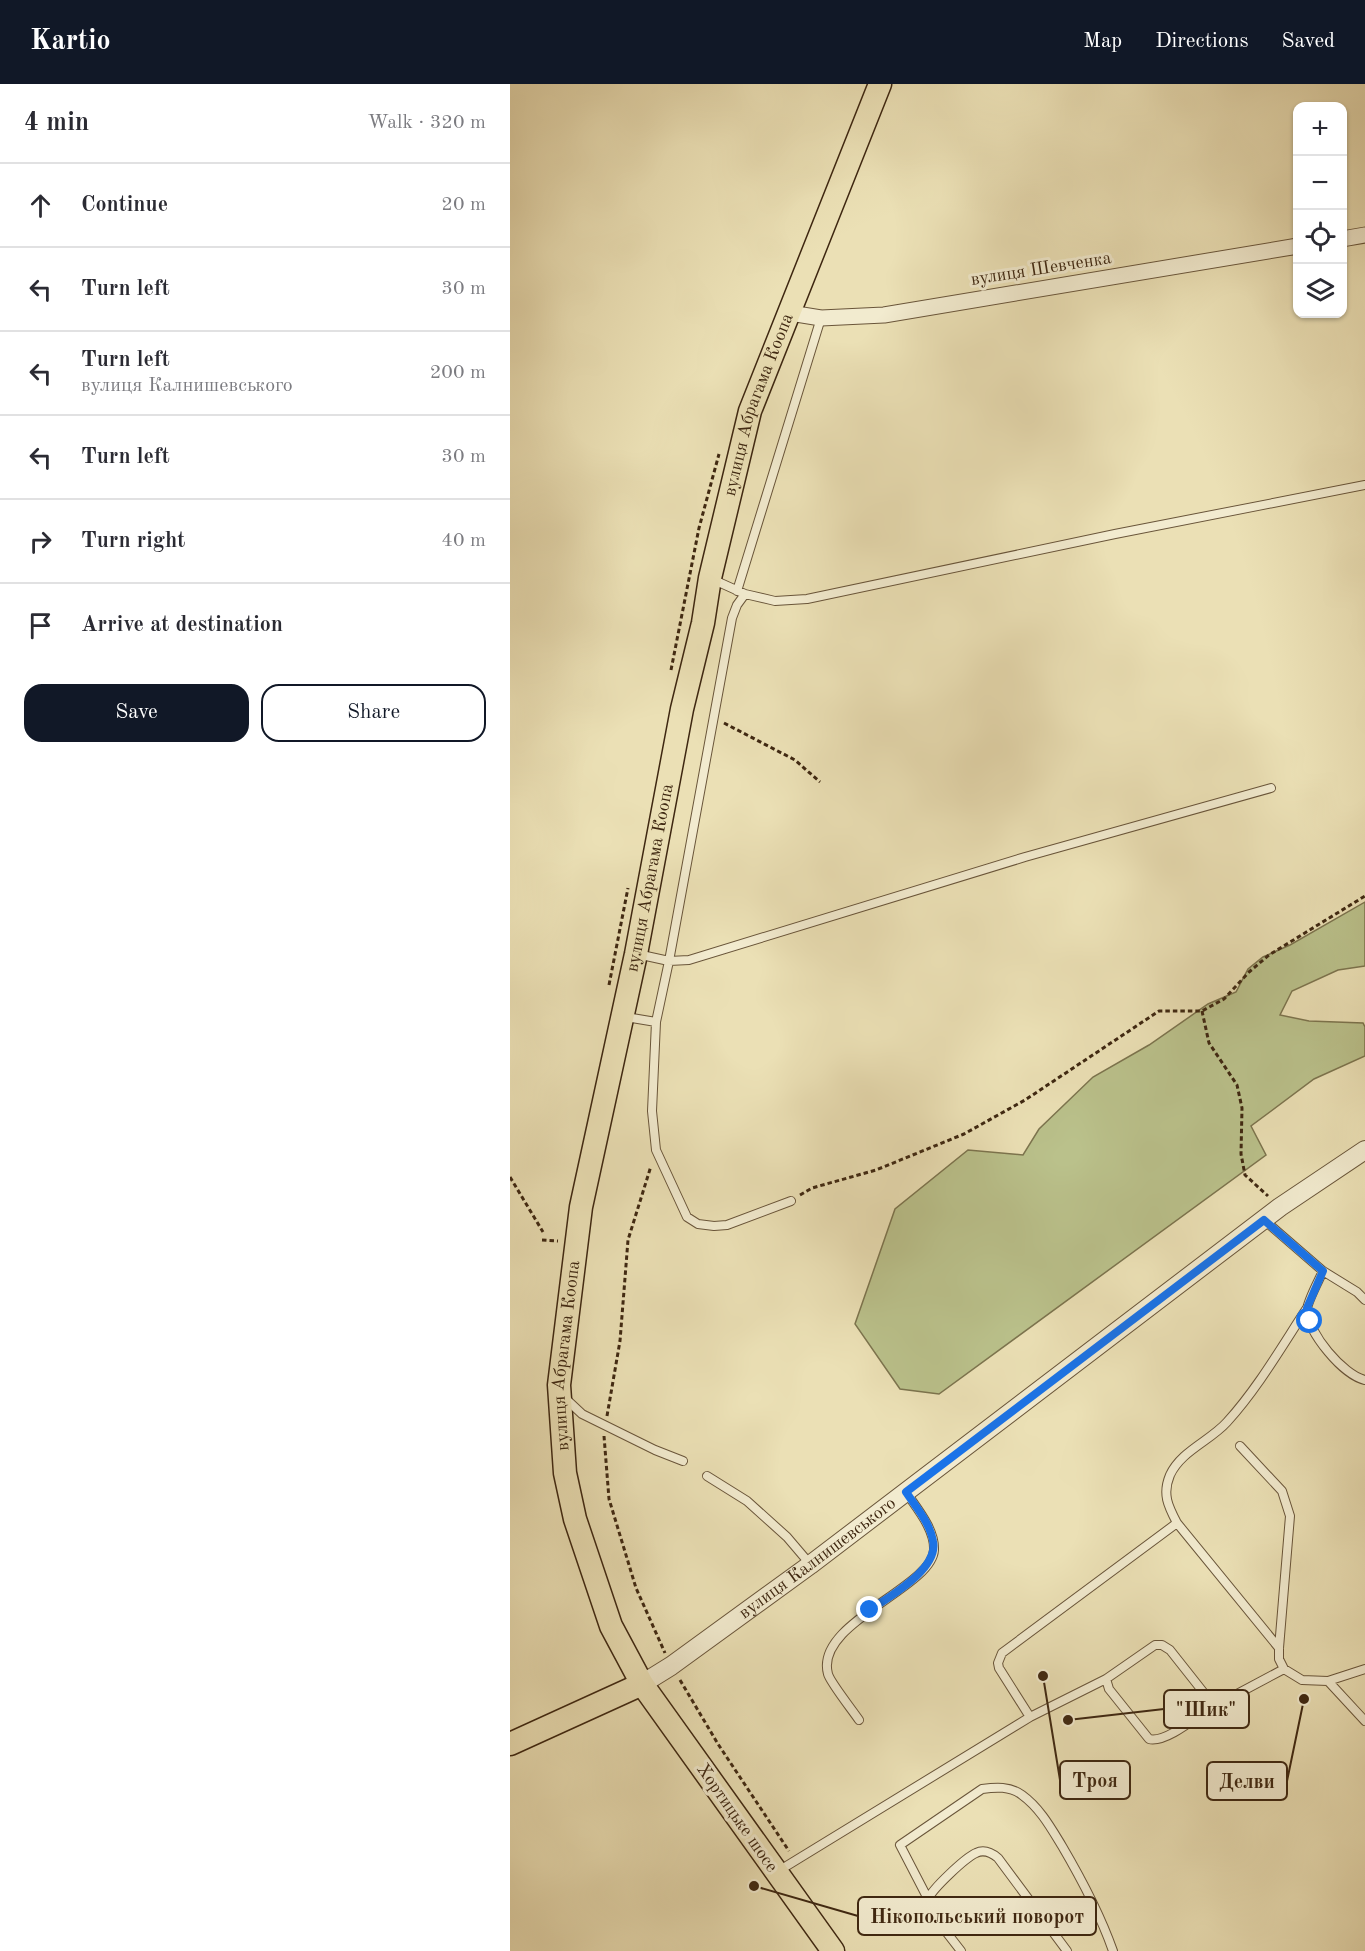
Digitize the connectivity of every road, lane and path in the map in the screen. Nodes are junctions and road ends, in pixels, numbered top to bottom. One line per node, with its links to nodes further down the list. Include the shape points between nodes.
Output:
1 (880, 84): 5 (main road, вулиця Абрагама Коопа)
2 (1365, 235): 3 (street)
3 (1347, 238)
4 (1293, 247): 6 (street, вулиця Шевченка, via 884,315)
5 (790, 313): 6 (street, вулиця Шевченка); 8 (main road, вулиця Абрагама Коопа, via 750,411)
6 (821, 318): 9 (lane)
7 (1365, 485): 9 (lane, via 807,598 775,601)
8 (710, 578): 9 (lane); 14 (main road, вулиця Абрагама Коопа)
9 (741, 592): 10 (lane, via 732,618)
10 (713, 717): 11 (path, via 795,760); 15 (lane)
11 (820, 782)
12 (1271, 788): 15 (lane, via 1025,856 697,958)
13 (1365, 896): 16 (path, via 1269,955 1224,999)
14 (636, 954): 15 (lane); 17 (main road, вулиця Абрагама Коопа)
15 (669, 961): 18 (lane)
16 (1202, 1011): 22 (path, via 1159,1011 1025,1100 964,1134 876,1170 812,1188); 23 (path, via 1209,1043 1237,1085 1242,1108 1240,1154 1245,1175)
17 (622, 1016): 18 (lane); 30 (main road, вулиця Абрагама Коопа, via 581,1207)
18 (656, 1022): 19 (lane, via 652,1111)
19 (656, 1150): 22 (lane, via 687,1217 698,1224 727,1225); 31 (path, via 628,1240 620,1341 609,1412)
20 (1365, 1150): 23 (street, вулиця Калнишевського)
21 (510, 1177): 25 (path)
22 (791, 1201)
23 (1280, 1207): 24 (street, вулиця Калнишевського)
24 (1264, 1220): 26 (lane); 35 (street, вулиця Калнишевського)
25 (543, 1232)
26 (1323, 1271): 27 (lane); 28 (lane)
27 (1365, 1300)
28 (1307, 1308): 29 (lane, via 1310,1321 1329,1353 1353,1375); 36 (lane, via 1227,1423 1184,1457 1172,1472 1167,1504)
29 (1365, 1380)
30 (559, 1385): 31 (lane, via 567,1401); 44 (main road, вулиця Абрагама Коопа, via 565,1473 575,1519 611,1626)
31 (603, 1424): 33 (lane); 39 (path, via 609,1499 636,1588)
32 (1240, 1446): 38 (lane, via 1282,1491 1290,1516)
33 (683, 1461)
34 (707, 1476): 37 (lane, via 747,1501 788,1537)
35 (906, 1492): 37 (street, вулиця Калнишевського); 47 (lane, via 927,1524 934,1553 912,1580 844,1633 827,1661 828,1675)
36 (1177, 1523): 38 (lane); 46 (lane, via 1002,1653 999,1668)
37 (810, 1565): 39 (street, вулиця Калнишевського)
38 (1279, 1648): 40 (lane)
39 (672, 1666): 44 (street, вулиця Калнишевського); 50 (path)
40 (1284, 1669): 43 (lane, via 1302,1680); 45 (lane)
41 (1365, 1669): 43 (lane)
42 (1106, 1679): 45 (lane, via 1109,1689 1149,1739 1163,1739); 45 (lane, via 1155,1645 1162,1645 1200,1686); 46 (lane)
43 (1328, 1681): 48 (lane)
44 (642, 1684): 49 (main road); 51 (main road, Хортицьке шосе)
45 (1207, 1710)
46 (1030, 1717): 50 (lane)
47 (859, 1720)
48 (1365, 1721)
49 (510, 1744)
50 (795, 1860): 51 (lane)
51 (776, 1873): 53 (main road, Хортицьке шосе)
52 (928, 1899): 54 (lane, via 930,1911); 55 (lane, via 936,1886 977,1852 993,1854); 56 (lane, via 900,1845 982,1789 1010,1789 1037,1808 1052,1830 1086,1886)
53 (834, 1951)
54 (961, 1951)
55 (1067, 1951)
56 (1113, 1951)

